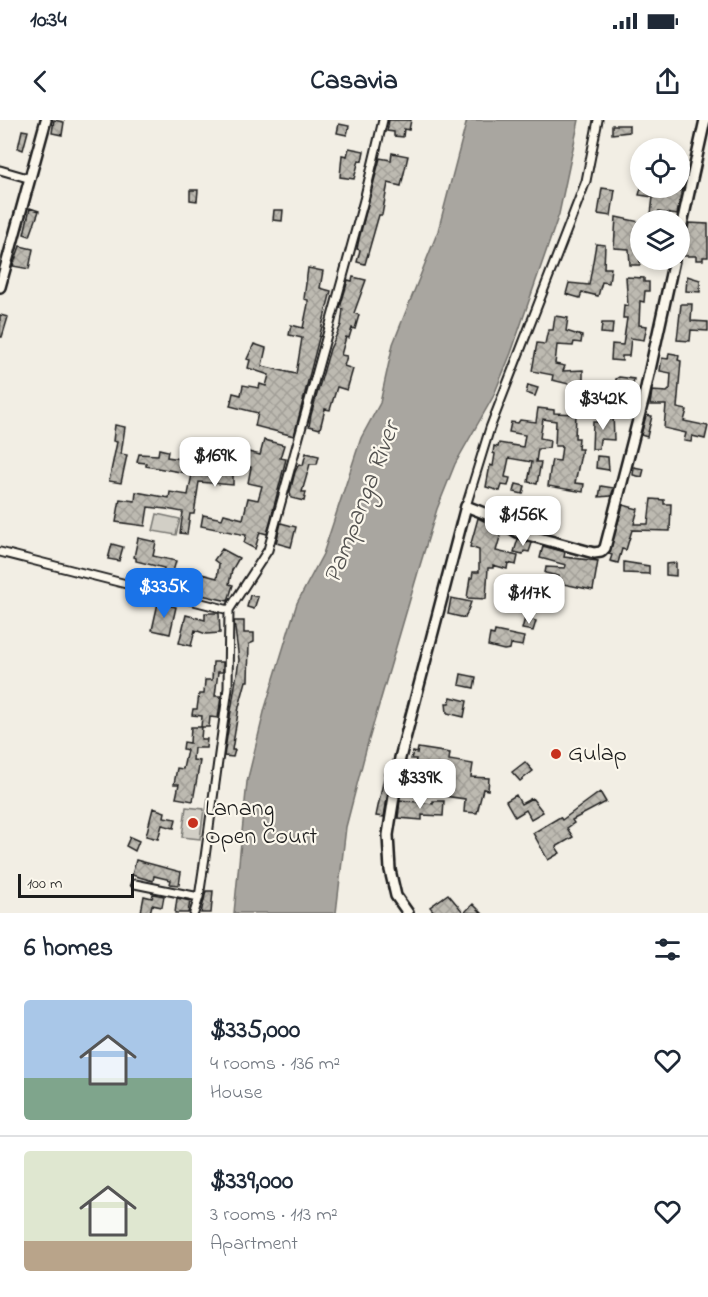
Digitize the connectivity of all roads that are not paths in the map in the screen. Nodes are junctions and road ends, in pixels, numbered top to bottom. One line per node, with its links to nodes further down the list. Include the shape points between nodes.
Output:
1 (45, 120): 6 (street)
2 (382, 120): 12 (street, via 361,211 268,550)
3 (598, 120): 10 (street, via 586,182 490,428)
4 (705, 120): 7 (street)
5 (0, 170): 6 (street)
6 (31, 178): 9 (street)
7 (685, 210)
8 (672, 270): 10 (street, via 644,397 602,552 517,532)
9 (0, 287)
10 (466, 506): 16 (street, via 400,758 388,836 396,896)
11 (0, 552): 12 (street)
12 (229, 610): 14 (street, via 228,688)
13 (135, 884): 14 (street)
14 (199, 897): 15 (street)
15 (194, 913)
16 (408, 913)

